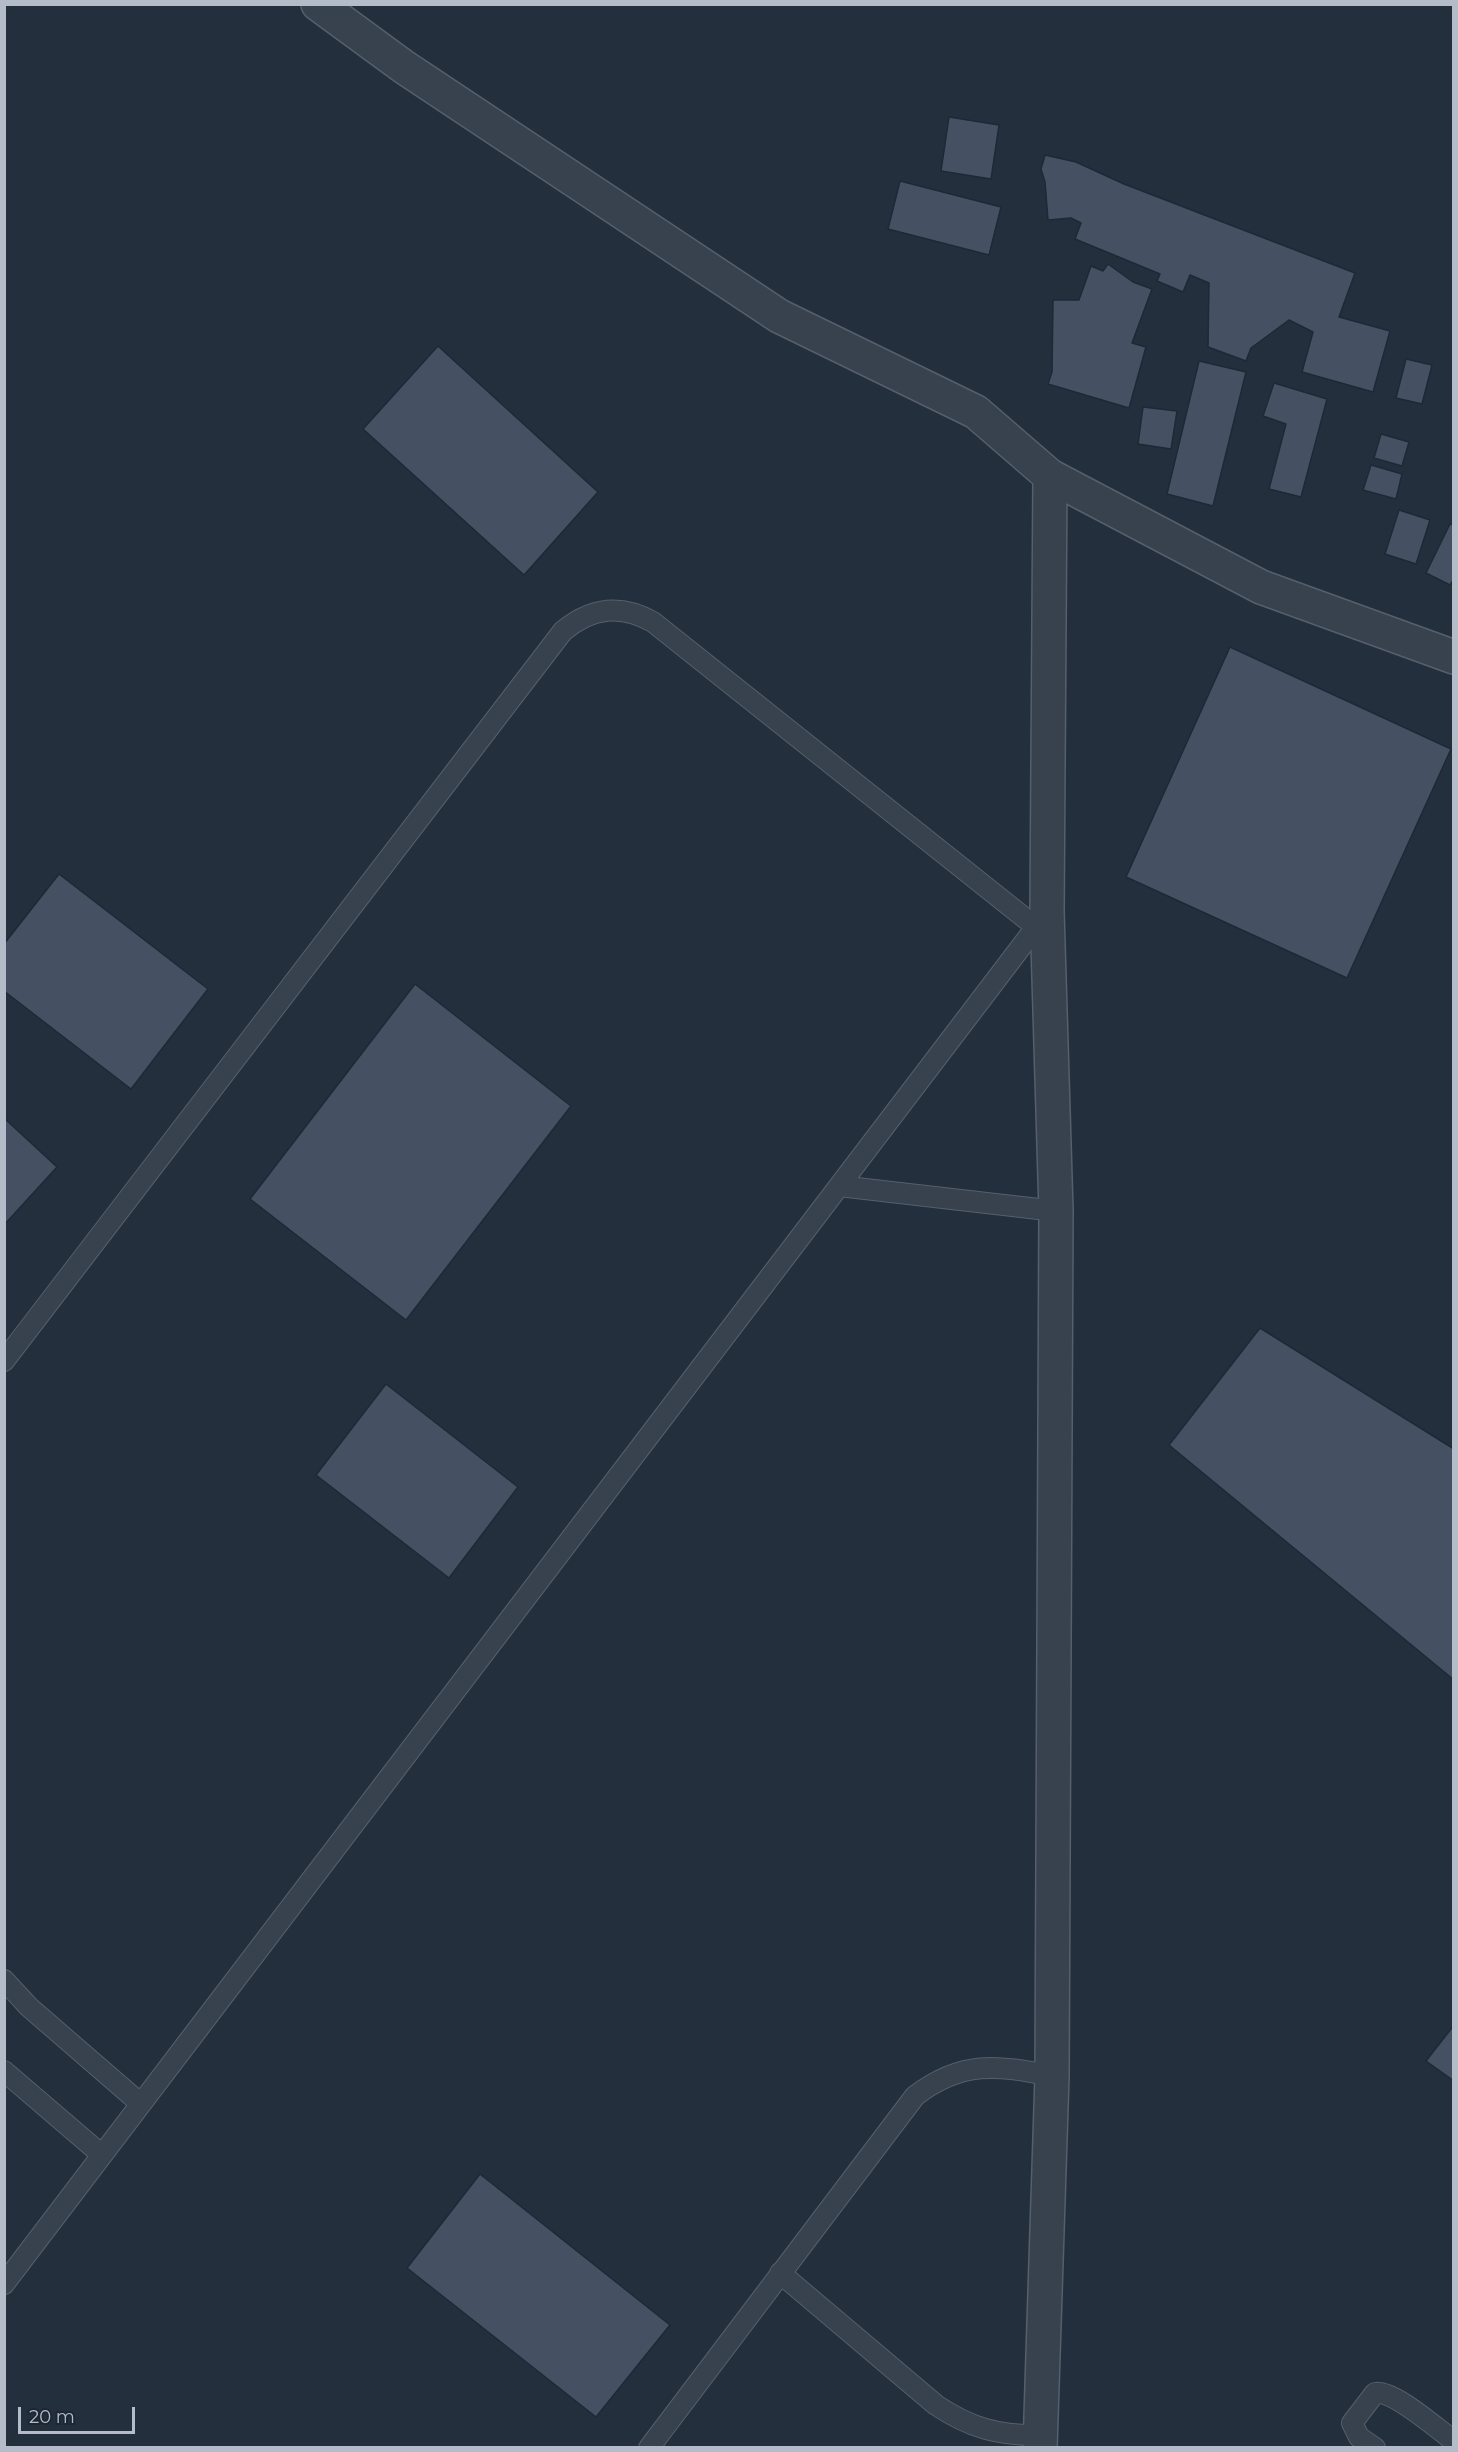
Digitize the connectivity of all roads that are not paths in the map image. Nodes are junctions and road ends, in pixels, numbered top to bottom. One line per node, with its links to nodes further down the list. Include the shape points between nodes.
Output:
1 (318, 4): 2 (street, via 404,67 778,316 976,412)
2 (1050, 476): 3 (street, via 1261,587); 4 (street)
3 (1454, 657)
4 (1042, 919): 5 (lane); 6 (street); 7 (lane, via 653,622 624,610 590,613 563,631)
5 (839, 1186): 6 (lane); 11 (lane)
6 (1056, 1210): 10 (street)
7 (4, 1361)
8 (4, 1980): 11 (lane, via 29,2007)
9 (4, 2071): 12 (lane)
10 (1052, 2076): 13 (lane, via 993,2066 961,2071 932,2083 901,2112); 15 (street)
11 (141, 2104): 12 (lane)
12 (102, 2155): 14 (lane)
13 (780, 2273): 15 (lane, via 955,2418 995,2433); 17 (lane)
14 (4, 2284)
15 (1040, 2441)
16 (1454, 2441): 18 (lane, via 1393,2397 1380,2392 1375,2393 1352,2423 1359,2437)
17 (649, 2448)
18 (1376, 2448)

